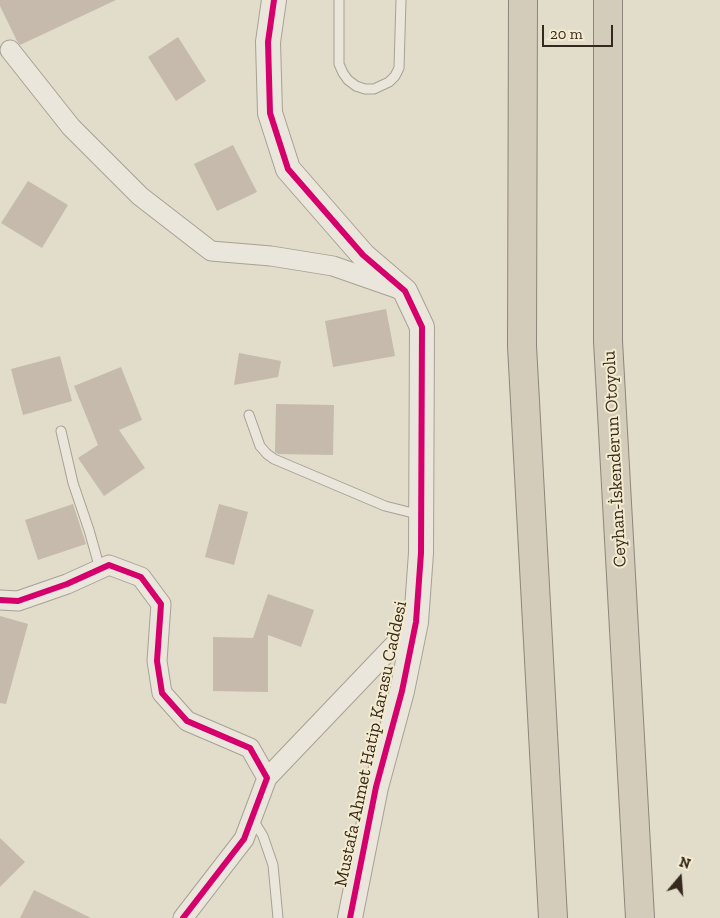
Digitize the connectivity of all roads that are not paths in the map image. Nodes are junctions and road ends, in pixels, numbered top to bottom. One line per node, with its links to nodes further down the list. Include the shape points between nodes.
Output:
1 (274, 0): 7 (street, Mustafa Ahmet Hatip Karasu Caddesi, via 268,42 270,113 288,169 363,255)
2 (339, 0): 3 (lane, via 339,64 348,80 365,89 390,82 399,68)
3 (402, 0)
4 (523, 0): 19 (highway, via 522,346)
5 (608, 0): 20 (highway, Ceyhan-İskenderun Otoyolu, via 608,341)
6 (10, 50): 7 (street, via 71,127 140,196 212,252 270,256 333,266)
7 (405, 291): 10 (street, Mustafa Ahmet Hatip Karasu Caddesi, via 422,327)
8 (250, 415): 10 (lane, via 260,446 274,459 385,506)
9 (61, 431): 11 (lane, via 73,483)
10 (421, 515): 13 (street, Mustafa Ahmet Hatip Karasu Caddesi)
11 (100, 569): 12 (street, via 18,601); 14 (street, via 109,565 141,577 161,604 157,661 162,693 187,721 250,748)
12 (0, 600)
13 (416, 622): 14 (street); 18 (street, Mustafa Ahmet Hatip Karasu Caddesi, via 402,691 376,787)
14 (267, 778): 15 (street)
15 (252, 818): 16 (street, via 244,839); 17 (lane, via 263,836 273,865)
16 (183, 918)
17 (278, 918)
18 (350, 918)
19 (553, 918)
20 (640, 918)

